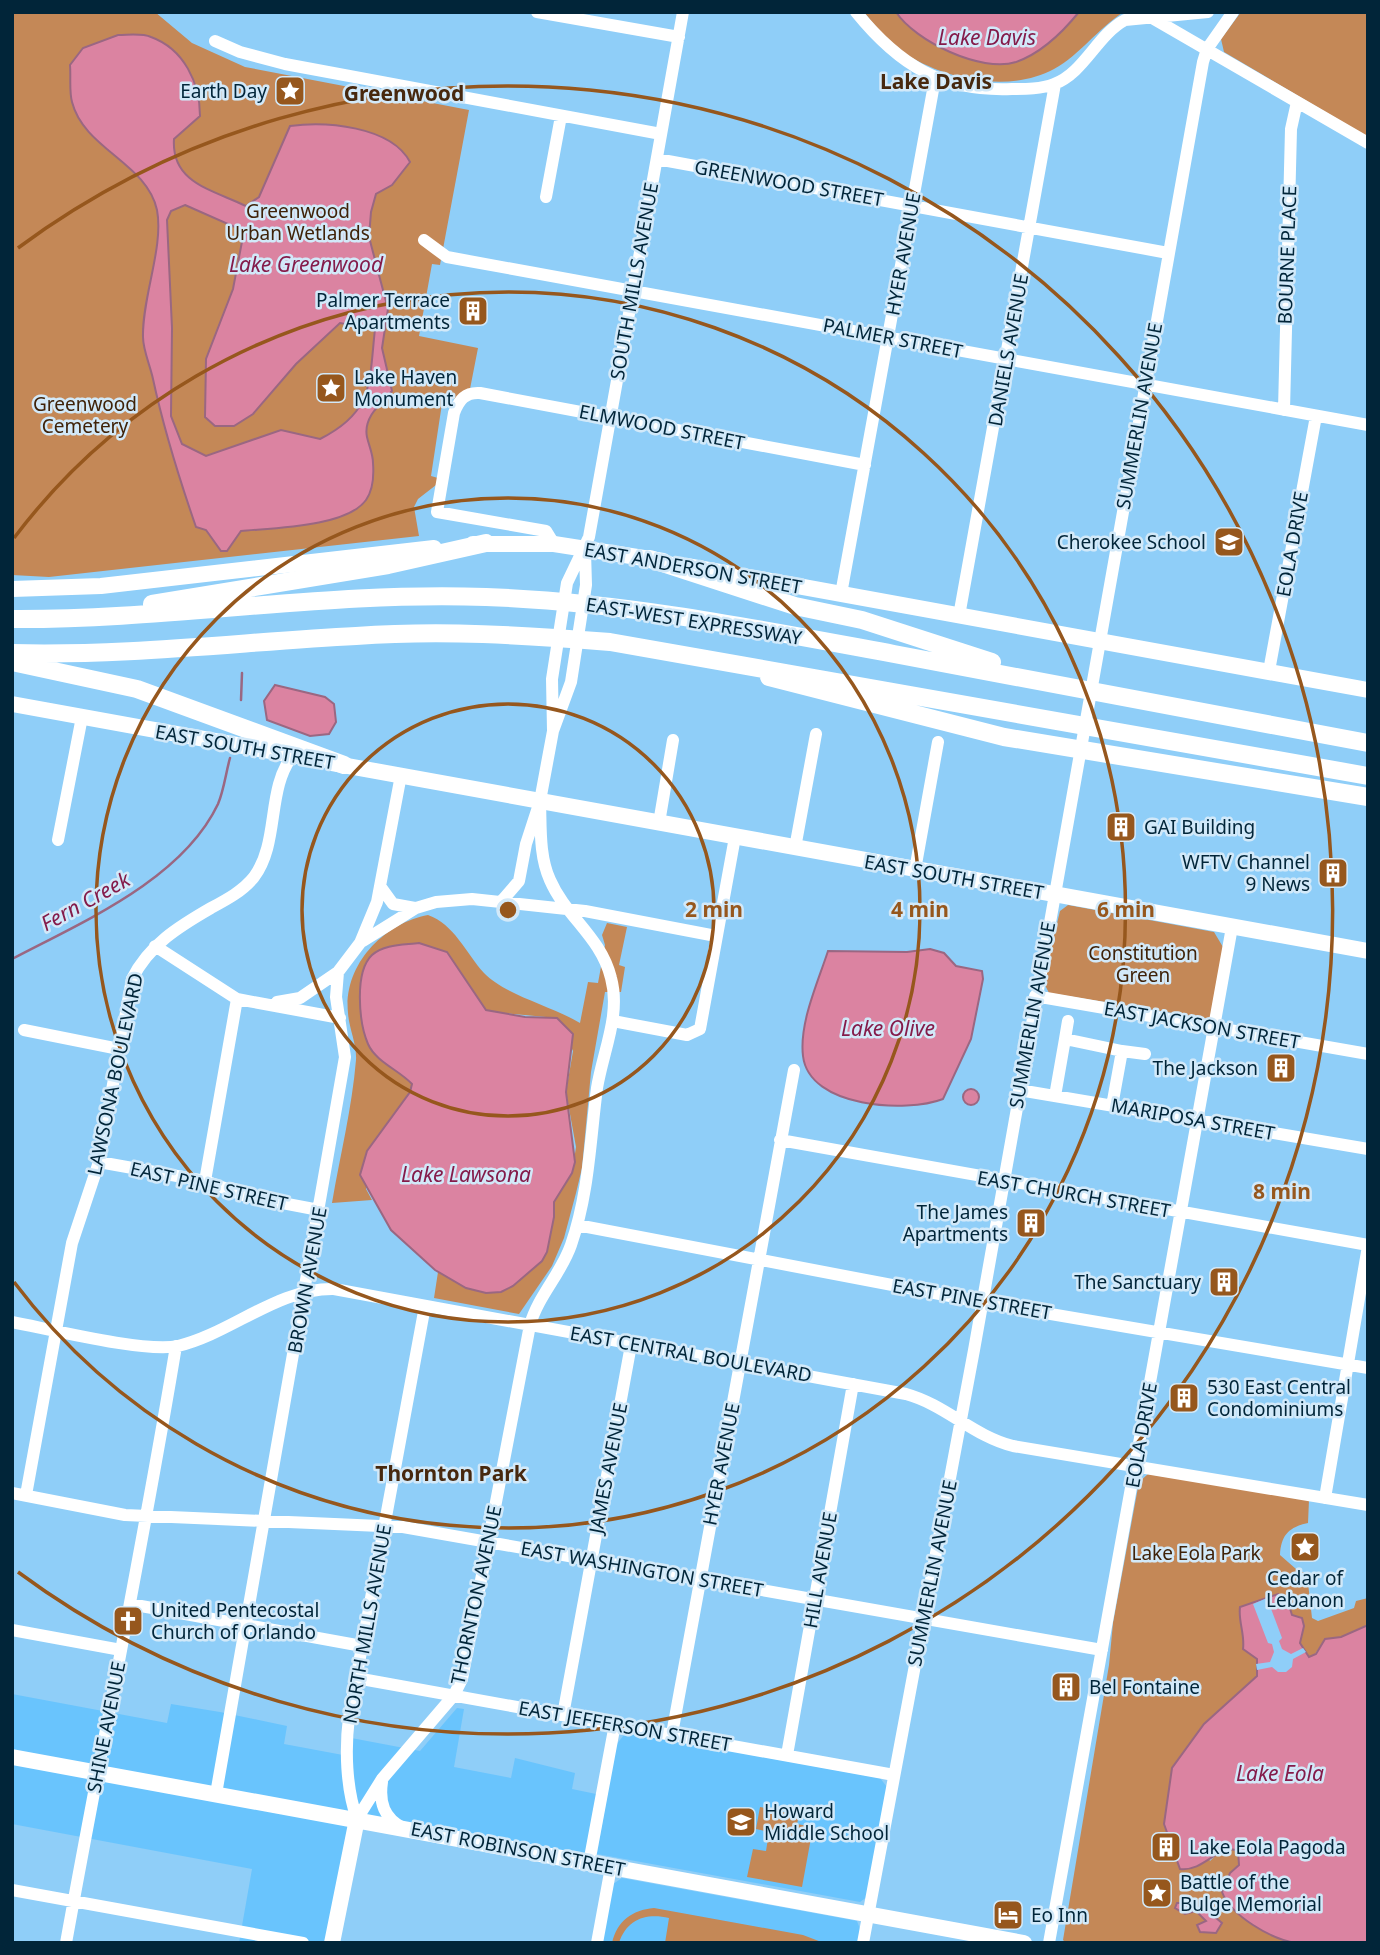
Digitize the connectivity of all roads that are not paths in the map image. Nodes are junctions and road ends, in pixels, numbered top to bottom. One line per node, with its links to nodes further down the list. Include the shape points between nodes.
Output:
1 (537, 12): 7 (street)
2 (684, 12): 7 (street, SOUTH MILLS AVENUE)
3 (856, 12): 10 (street, via 897,56)
4 (1208, 12): 6 (street)
5 (1233, 12): 9 (street, SUMMERLIN AVENUE)
6 (1147, 16): 9 (street); 11 (street, via 1113,26)
7 (679, 37): 14 (street, SOUTH MILLS AVENUE)
8 (215, 41): 13 (street, via 285,64)
9 (1207, 48): 12 (street); 21 (street, SUMMERLIN AVENUE)
10 (935, 79): 11 (street, via 1001,90); 18 (street, HYER AVENUE)
11 (1055, 84): 19 (street, DANIELS AVENUE)
12 (1297, 102): 15 (street); 26 (street, BOURNE PLACE, via 1291,129)
13 (561, 116): 14 (street); 17 (street)
14 (662, 134): 16 (street, SOUTH MILLS AVENUE)
15 (1368, 143)
16 (657, 159): 18 (street, GREENWOOD STREET); 22 (street, SOUTH MILLS AVENUE)
17 (546, 197)
18 (911, 206): 19 (street, GREENWOOD STREET); 23 (street, HYER AVENUE)
19 (1030, 228): 21 (street, GREENWOOD STREET); 24 (street, DANIELS AVENUE)
20 (424, 240): 22 (street, PALMER STREET, via 447,257)
21 (1168, 253): 25 (street, SUMMERLIN AVENUE)
22 (632, 290): 23 (street, PALMER STREET); 28 (street, SOUTH MILLS AVENUE)
23 (888, 337): 24 (street, PALMER STREET); 30 (street, HYER AVENUE)
24 (1006, 360): 25 (street, PALMER STREET); 37 (street, DANIELS AVENUE)
25 (1144, 384): 26 (street, PALMER STREET); 40 (street, SUMMERLIN AVENUE)
26 (1284, 410): 27 (street, PALMER STREET)
27 (1316, 416): 29 (street, PALMER STREET); 44 (street, EOLA DRIVE)
28 (610, 417): 30 (street, ELMWOOD STREET); 32 (street, ELMWOOD STREET, via 480,393 461,399 454,413 437,512 545,531); 33 (street, SOUTH MILLS AVENUE)
29 (1368, 425)
30 (865, 465): 36 (street, HYER AVENUE)
31 (486, 543): 32 (main road, EAST ANDERSON STREET); 35 (main road, EAST ANDERSON STREET, via 101,586); 38 (highway, via 388,565)
32 (554, 544): 33 (main road, EAST ANDERSON STREET)
33 (585, 550): 34 (main road, EAST ANDERSON STREET); 49 (street, SOUTH MILLS AVENUE, via 586,585 570,681); 49 (street, SOUTH MILLS AVENUE, via 567,583 552,678)
34 (650, 559): 36 (main road, EAST ANDERSON STREET); 45 (highway, via 783,602 862,620)
35 (12, 589)
36 (841, 594): 37 (main road, EAST ANDERSON STREET)
37 (959, 616): 40 (main road, EAST ANDERSON STREET)
38 (74, 618): 39 (highway, EAST-WEST EXPRESSWAY); 45 (highway, EAST-WEST EXPRESSWAY, via 373,598 535,600 728,622)
39 (12, 619)
40 (1101, 640): 44 (main road, EAST ANDERSON STREET); 66 (street, SUMMERLIN AVENUE)
41 (12, 653): 42 (highway, EAST-WEST EXPRESSWAY, via 149,650 384,635 531,636 610,642)
42 (712, 658): 56 (highway, EAST-WEST EXPRESSWAY); 58 (highway, via 794,685 961,727)
43 (12, 662): 55 (highway, via 137,689)
44 (1269, 671): 46 (main road, EAST ANDERSON STREET)
45 (1059, 684): 53 (highway, EAST-WEST EXPRESSWAY)
46 (1368, 690)
47 (12, 704): 48 (main road, EAST SOUTH STREET)
48 (82, 717): 54 (main road, EAST SOUTH STREET); 62 (street)
49 (553, 732): 59 (street, SOUTH MILLS AVENUE)
50 (816, 734): 63 (street)
51 (673, 740): 60 (street)
52 (938, 742): 64 (street)
53 (1368, 743)
54 (293, 755): 55 (main road, EAST SOUTH STREET); 75 (street, LAWSONA BOULEVARD, via 284,767 262,866 232,897)
55 (344, 765): 57 (main road, EAST SOUTH STREET)
56 (1368, 776)
57 (400, 783): 59 (main road, EAST SOUTH STREET, via 478,789); 65 (street)
58 (1368, 797)
59 (540, 801): 60 (main road, EAST SOUTH STREET); 67 (street, SOUTH MILLS AVENUE, via 519,881); 69 (street, THORNTON AVENUE, via 544,865 556,893)
60 (659, 823): 61 (main road, EAST SOUTH STREET)
61 (735, 836): 63 (main road, EAST SOUTH STREET); 72 (street)
62 (58, 839)
63 (795, 848): 64 (main road, EAST SOUTH STREET)
64 (915, 870): 66 (main road, EAST SOUTH STREET)
65 (380, 886): 68 (street, via 393,904); 74 (street)
66 (1054, 895): 71 (main road, EAST SOUTH STREET); 78 (street, SUMMERLIN AVENUE)
67 (500, 903): 68 (street, via 450,900); 69 (street)
68 (416, 908): 74 (street)
69 (570, 910): 70 (street); 73 (street, THORNTON AVENUE)
70 (620, 919): 72 (street); 73 (street, via 602,921)
71 (1232, 927): 76 (main road, EAST SOUTH STREET); 84 (street, EOLA DRIVE)
72 (716, 936): 82 (street, via 702,1024 696,1033)
73 (595, 939): 82 (street, THORNTON AVENUE, via 612,981)
74 (360, 943): 77 (street)
75 (155, 946): 79 (street); 87 (street, LAWSONA BOULEVARD, via 132,979)
76 (1368, 951)
77 (338, 972): 80 (street, via 300,998); 81 (street, BROWN AVENUE)
78 (1035, 996): 84 (street, EAST JACKSON STREET); 92 (street, SUMMERLIN AVENUE)
79 (237, 999): 80 (street); 99 (street)
80 (265, 1003): 81 (street)
81 (340, 1018): 101 (street, BROWN AVENUE, via 345,1057)
82 (613, 1021): 103 (street, THORNTON AVENUE, via 599,1078 590,1167)
83 (1068, 1021): 86 (street)
84 (1216, 1027): 90 (street, EAST JACKSON STREET); 95 (street, EOLA DRIVE)
85 (24, 1030): 87 (street)
86 (1065, 1039): 88 (street); 93 (street)
87 (119, 1049): 98 (street, LAWSONA BOULEVARD)
88 (1122, 1051): 89 (street); 94 (street)
89 (1145, 1054)
90 (1368, 1054)
91 (794, 1070): 96 (street, HYER AVENUE)
92 (1019, 1090): 93 (street, MARIPOSA STREET); 100 (street, SUMMERLIN AVENUE)
93 (1055, 1096): 94 (street, MARIPOSA STREET)
94 (1112, 1106): 95 (street, MARIPOSA STREET)
95 (1199, 1120): 97 (street, MARIPOSA STREET); 102 (street, EOLA DRIVE)
96 (780, 1140): 100 (street, EAST CHURCH STREET); 105 (street, HYER AVENUE)
97 (1368, 1149)
98 (99, 1162): 99 (street, EAST PINE STREET); 111 (street, LAWSONA BOULEVARD, via 72,1243)
99 (205, 1181): 101 (street, EAST PINE STREET, via 246,1196)
100 (1002, 1182): 102 (street, EAST CHURCH STREET); 107 (street, SUMMERLIN AVENUE)
101 (319, 1210): 106 (street, BROWN AVENUE)
102 (1182, 1213): 104 (street, EAST CHURCH STREET); 112 (street, EOLA DRIVE)
103 (577, 1225): 105 (street, EAST PINE STREET); 110 (street, THORNTON AVENUE, via 565,1260)
104 (1368, 1245): 116 (street)
105 (758, 1259): 107 (street, EAST PINE STREET); 115 (street, HYER AVENUE)
106 (305, 1291): 108 (street, EAST CENTRAL BOULEVARD, via 334,1289); 114 (street, EAST CENTRAL BOULEVARD); 126 (street, BROWN AVENUE)
107 (980, 1302): 112 (street, EAST PINE STREET); 119 (street, SUMMERLIN AVENUE)
108 (425, 1306): 110 (street, EAST CENTRAL BOULEVARD); 127 (street, NORTH MILLS AVENUE)
109 (12, 1322): 111 (street, EAST CENTRAL BOULEVARD)
110 (530, 1325): 113 (street, EAST CENTRAL BOULEVARD); 128 (street, THORNTON AVENUE)
111 (55, 1330): 114 (street, EAST CENTRAL BOULEVARD, via 148,1346); 122 (street, LAWSONA BOULEVARD)
112 (1160, 1332): 116 (street, EAST PINE STREET); 120 (street, EOLA DRIVE)
113 (631, 1345): 115 (street, EAST CENTRAL BOULEVARD); 129 (street, JAMES AVENUE)
114 (176, 1346): 125 (street, SHINE AVENUE)
115 (740, 1363): 118 (street, EAST CENTRAL BOULEVARD); 130 (street, HYER AVENUE)
116 (1346, 1364): 117 (street, EAST PINE STREET); 123 (street)
117 (1368, 1368)
118 (853, 1384): 119 (street, EAST CENTRAL BOULEVARD, via 920,1398); 131 (street, HILL AVENUE)
119 (961, 1421): 120 (street, EAST CENTRAL BOULEVARD, via 1002,1443); 133 (street, SUMMERLIN AVENUE)
120 (1136, 1466): 123 (street, EAST CENTRAL BOULEVARD); 138 (street, EOLA DRIVE)
121 (12, 1493): 122 (street, EAST WASHINGTON STREET)
122 (26, 1495): 125 (street, EAST WASHINGTON STREET)
123 (1325, 1498): 124 (street, EAST CENTRAL BOULEVARD)
124 (1368, 1505)
125 (148, 1516): 126 (street, EAST WASHINGTON STREET); 132 (street, SHINE AVENUE)
126 (265, 1522): 127 (street, EAST WASHINGTON STREET); 134 (street, BROWN AVENUE)
127 (386, 1526): 128 (street, EAST WASHINGTON STREET); 136 (street, NORTH MILLS AVENUE)
128 (489, 1543): 129 (street, EAST WASHINGTON STREET); 140 (street, THORNTON AVENUE, via 465,1668)
129 (591, 1560): 130 (street, EAST WASHINGTON STREET); 141 (street, JAMES AVENUE)
130 (700, 1579): 131 (street, EAST WASHINGTON STREET); 143 (street, HYER AVENUE)
131 (815, 1600): 133 (street, EAST WASHINGTON STREET); 144 (street, HILL AVENUE)
132 (130, 1604): 134 (street); 137 (street, SHINE AVENUE)
133 (923, 1619): 138 (street, EAST WASHINGTON STREET); 147 (street, SUMMERLIN AVENUE)
134 (246, 1625): 136 (street); 149 (street, BROWN AVENUE)
135 (12, 1630): 137 (street)
136 (362, 1646): 139 (street, NORTH MILLS AVENUE)
137 (121, 1650): 146 (street, SHINE AVENUE)
138 (1102, 1650): 163 (street, EOLA DRIVE)
139 (356, 1678): 140 (street, EAST JEFFERSON STREET); 150 (street, NORTH MILLS AVENUE, via 347,1743 351,1802)
140 (454, 1695): 141 (street, EAST JEFFERSON STREET); 148 (street, THORNTON AVENUE)
141 (563, 1715): 142 (street, EAST JEFFERSON STREET)
142 (615, 1724): 143 (street, EAST JEFFERSON STREET); 152 (street)
143 (672, 1734): 144 (street, EAST JEFFERSON STREET)
144 (787, 1755): 147 (street, EAST JEFFERSON STREET)
145 (12, 1758): 146 (main road, EAST ROBINSON STREET)
146 (96, 1773): 149 (main road, EAST ROBINSON STREET); 155 (street, SHINE AVENUE)
147 (894, 1775): 156 (street, SUMMERLIN AVENUE)
148 (382, 1779): 150 (street, THORNTON AVENUE); 151 (street, via 383,1808)
149 (216, 1794): 150 (main road, EAST ROBINSON STREET)
150 (357, 1819): 151 (main road, EAST ROBINSON STREET); 159 (main road, NORTH MILLS AVENUE)
151 (403, 1828): 152 (main road, EAST ROBINSON STREET)
152 (589, 1863): 153 (main road, EAST ROBINSON STREET)
153 (611, 1867): 156 (main road, EAST ROBINSON STREET); 160 (street)
154 (12, 1890): 155 (street)
155 (73, 1901): 157 (street, SHINE AVENUE); 158 (street)
156 (869, 1914): 161 (street, SUMMERLIN AVENUE); 162 (main road, EAST ROBINSON STREET)
157 (66, 1943)
158 (303, 1943)
159 (332, 1943)
160 (597, 1943)
161 (863, 1943)
162 (1024, 1943)
163 (1049, 1943)

